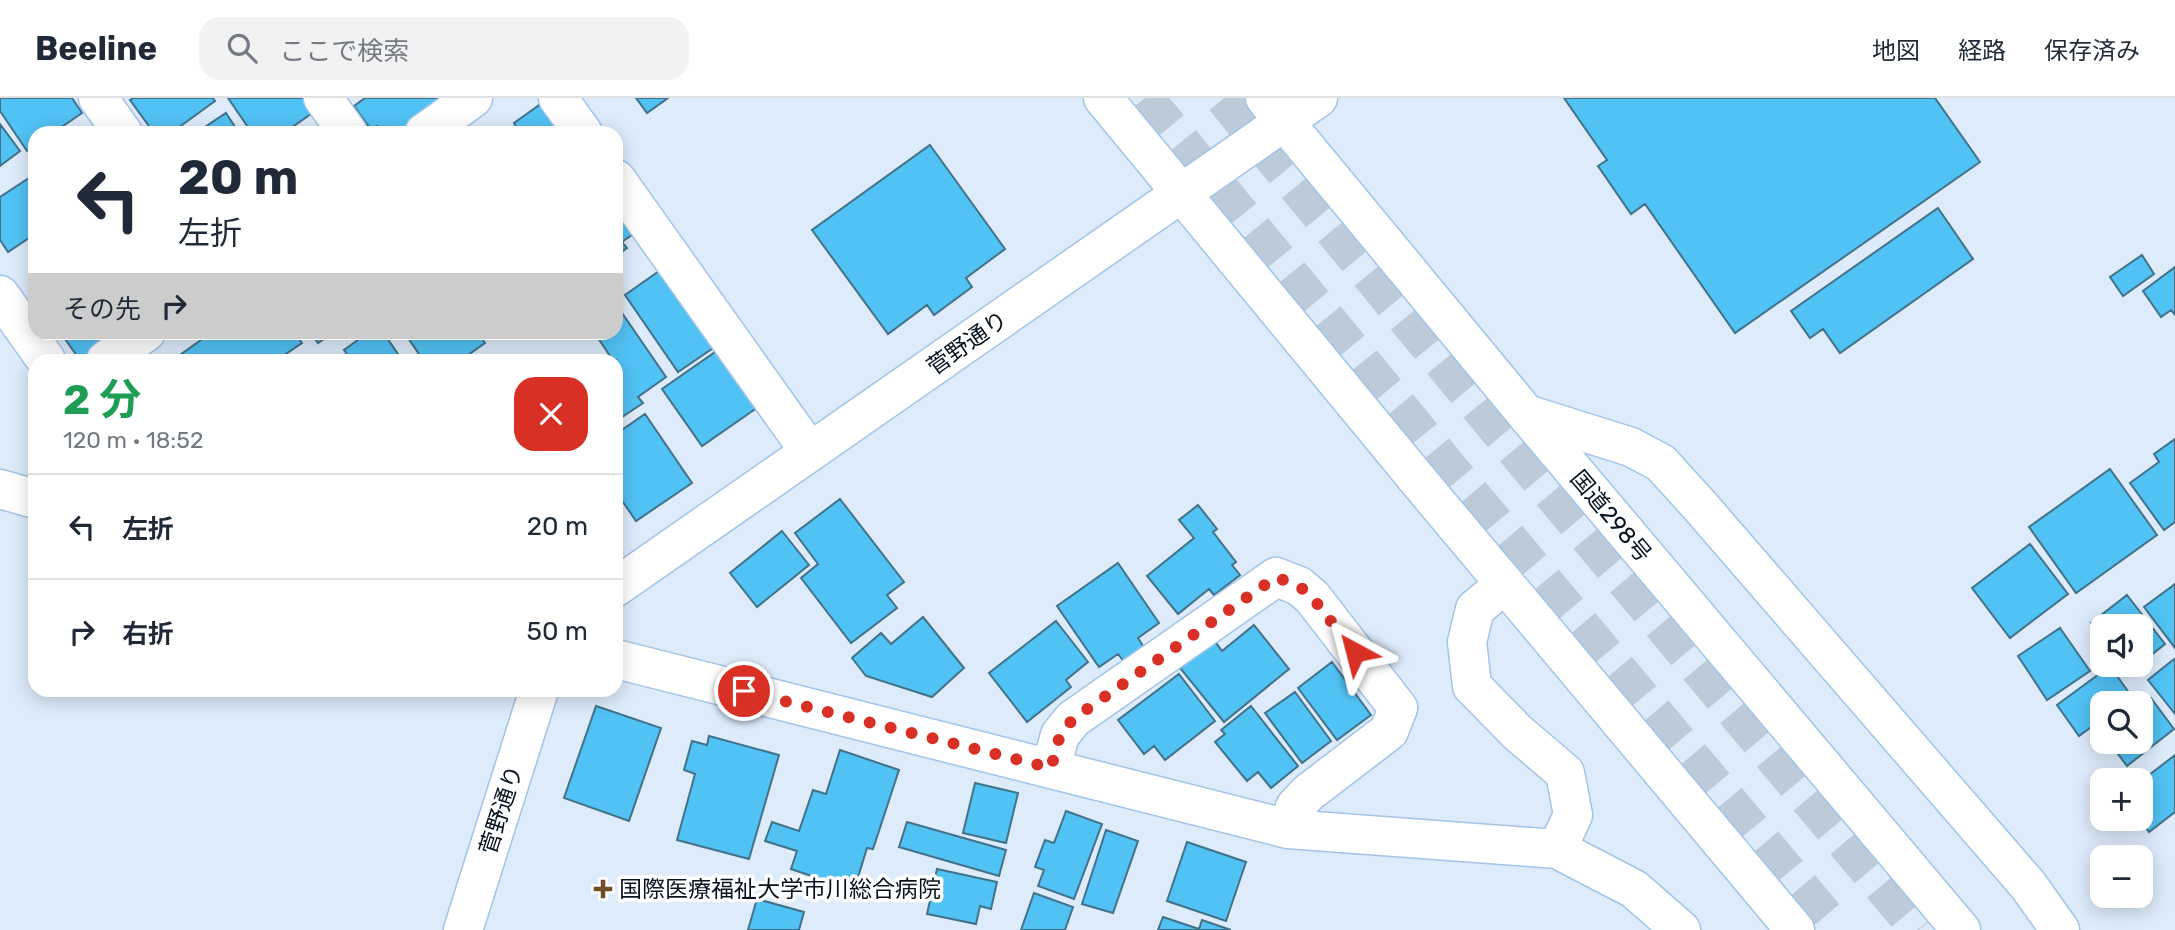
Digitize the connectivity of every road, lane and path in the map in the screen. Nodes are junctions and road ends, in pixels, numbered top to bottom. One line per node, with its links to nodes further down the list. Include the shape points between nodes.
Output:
1 (98, 98): 8 (main road)
2 (323, 98): 9 (main road)
3 (473, 98): 10 (main road)
4 (558, 98): 11 (main road)
5 (1103, 98): 13 (main road)
6 (1318, 98): 7 (main road, 菅野通り)
7 (1275, 110): 13 (main road, 菅野通り); 18 (main road, 国道298号)
8 (118, 126)
9 (343, 126)
10 (434, 126)
11 (578, 126)
12 (623, 189): 19 (main road)
13 (1181, 194): 19 (main road, 菅野通り); 23 (main road)
14 (0, 295): 15 (main road)
15 (28, 335)
16 (135, 340): 17 (main road)
17 (115, 354)
18 (1526, 414): 32 (main road, 国道298号); 33 (main road, via 1631,447 1661,464 2028,885)
19 (810, 452): 22 (main road, 菅野通り)
20 (0, 489): 21 (main road)
21 (28, 497)
22 (623, 582)
23 (1505, 584): 28 (main road, via 1475,609 1467,642 1472,687 1565,773 1573,815); 29 (main road)
24 (623, 661): 26 (main road)
25 (537, 697): 30 (main road, 菅野通り)
26 (1051, 768): 27 (main road); 27 (main road, via 1060,735 1073,719 1276,577 1312,597 1398,708 1389,731 1301,800)
27 (1289, 829): 28 (main road)
28 (1558, 849): 31 (main road, via 1634,889)
29 (1787, 920)
30 (463, 930)
31 (1681, 930)
32 (1961, 930)
33 (2060, 930)

